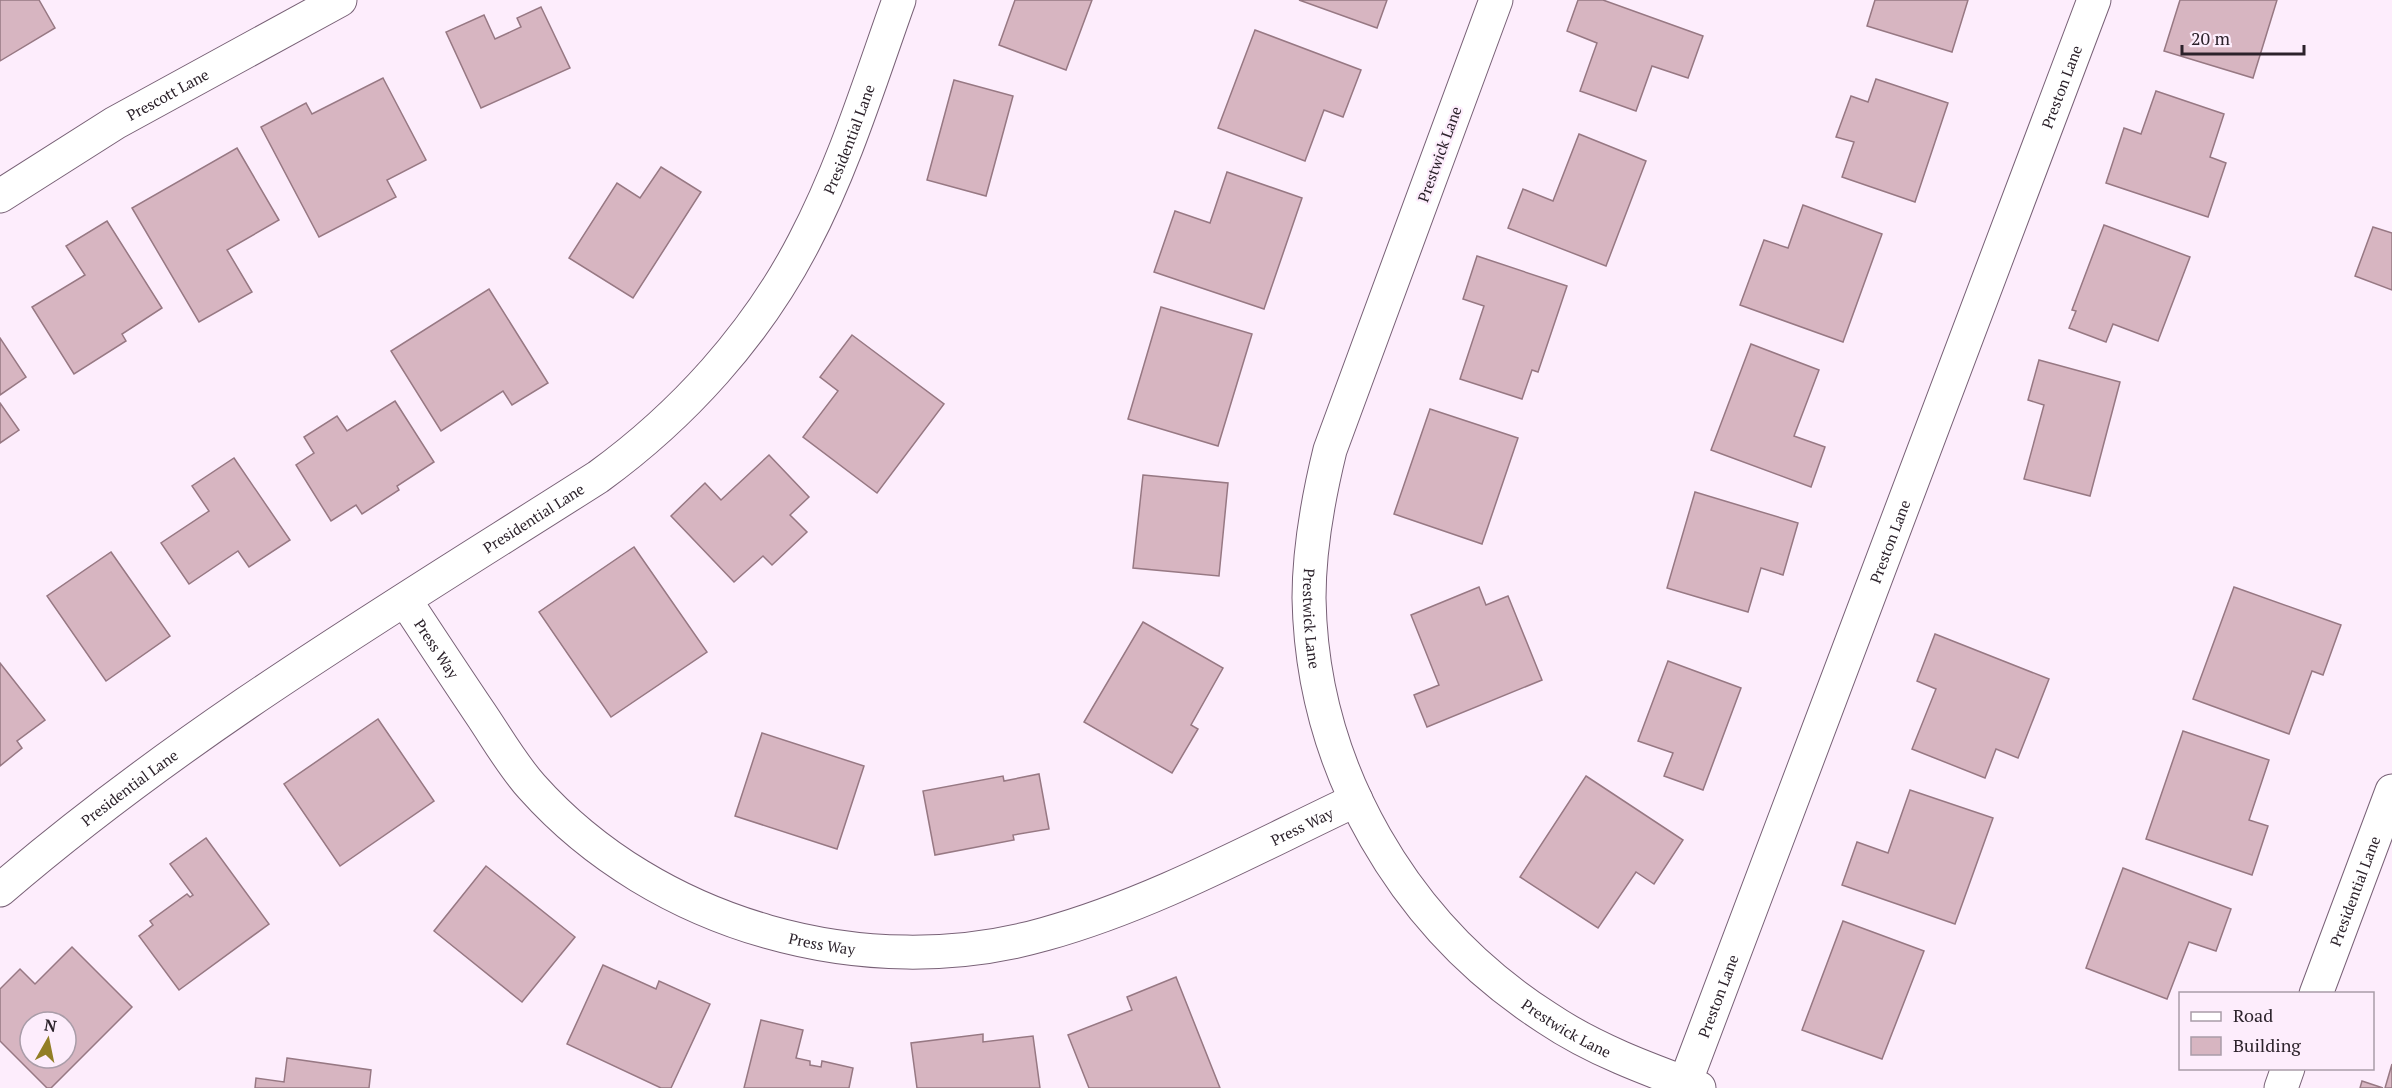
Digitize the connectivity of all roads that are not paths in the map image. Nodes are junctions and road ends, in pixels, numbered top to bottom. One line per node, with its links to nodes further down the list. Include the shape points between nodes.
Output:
1 (340, 0): 5 (street, Prescott Lane, via 115,123)
2 (899, 0): 6 (street, Presidential Lane, via 843,153 805,242 782,283 735,347 636,449)
3 (1496, 0): 8 (street, Prestwick Lane, via 1342,412 1314,522 1310,598 1314,655 1328,726)
4 (2094, 0): 12 (street, Preston Lane)
5 (0, 196)
6 (405, 600): 8 (street, Press Way, via 531,786 599,849 714,914 805,941 902,952 1002,945 1044,935 1143,899); 9 (street, Presidential Lane, via 258,693 162,761 63,835)
7 (2392, 790): 10 (street, Presidential Lane)
8 (1356, 800): 12 (street, Prestwick Lane, via 1411,893 1460,951 1488,976 1548,1020)
9 (0, 890)
10 (2316, 992)
11 (2287, 1070): 13 (street)
12 (1692, 1085)
13 (2281, 1088)

